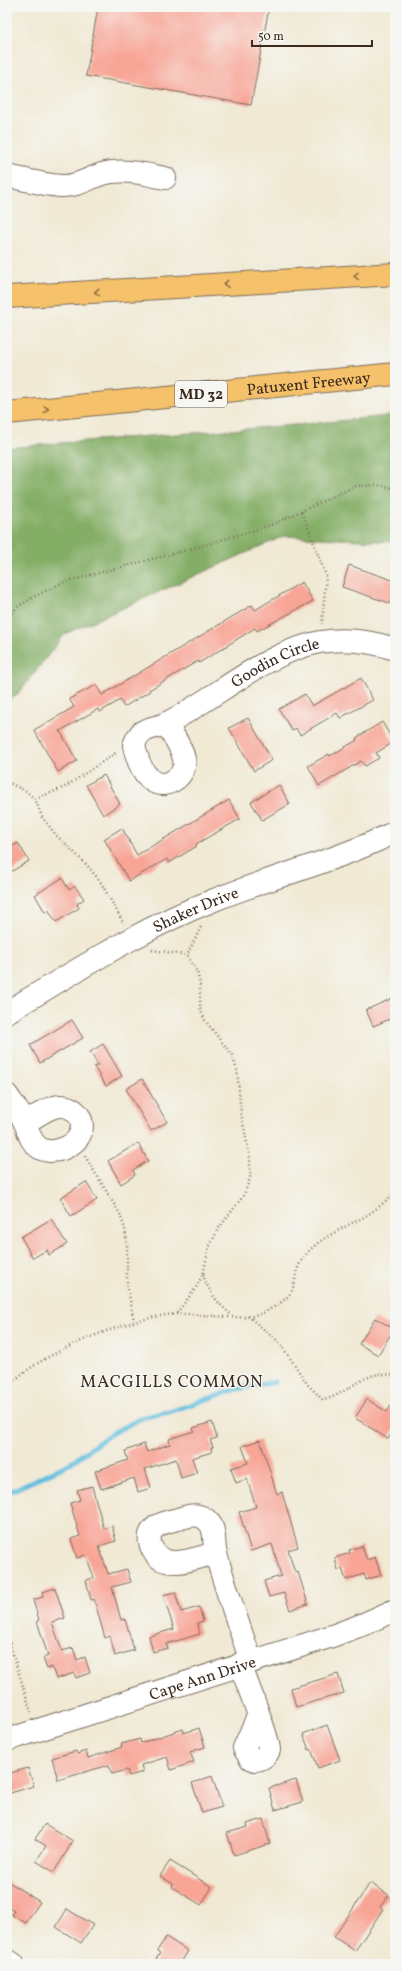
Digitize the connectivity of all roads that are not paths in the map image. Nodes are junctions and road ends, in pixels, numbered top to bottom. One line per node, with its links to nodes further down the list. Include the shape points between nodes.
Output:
1 (7, 176): 2 (street, via 64,186 111,173 137,173)
2 (165, 178)
3 (395, 274): 4 (highway, one-way to 4)
4 (7, 297)
5 (395, 374): 6 (highway, Patuxent Freeway / MD 32, one-way to 5)
6 (7, 413)
7 (395, 649): 8 (street, Goodin Circle, via 349,639 320,642 270,661)
8 (166, 723): 8 (street, Goodin Circle, via 141,733 134,745 136,756 149,779 165,784 175,781 185,767 184,758)
9 (395, 832): 10 (street, Shaker Drive, via 167,920 88,962)
10 (7, 1012)
11 (7, 1095): 12 (street)
12 (25, 1123): 12 (street, via 30,1137 37,1146 52,1152 76,1140 82,1124 74,1109 68,1105 52,1107)
13 (215, 1553): 15 (street)
14 (395, 1610): 15 (street, Cape Ann Drive, via 332,1636)
15 (245, 1663): 16 (street); 17 (street, Cape Ann Drive)
16 (258, 1716)
17 (7, 1740)
18 (7, 1960): 19 (street)
19 (13, 1964)

